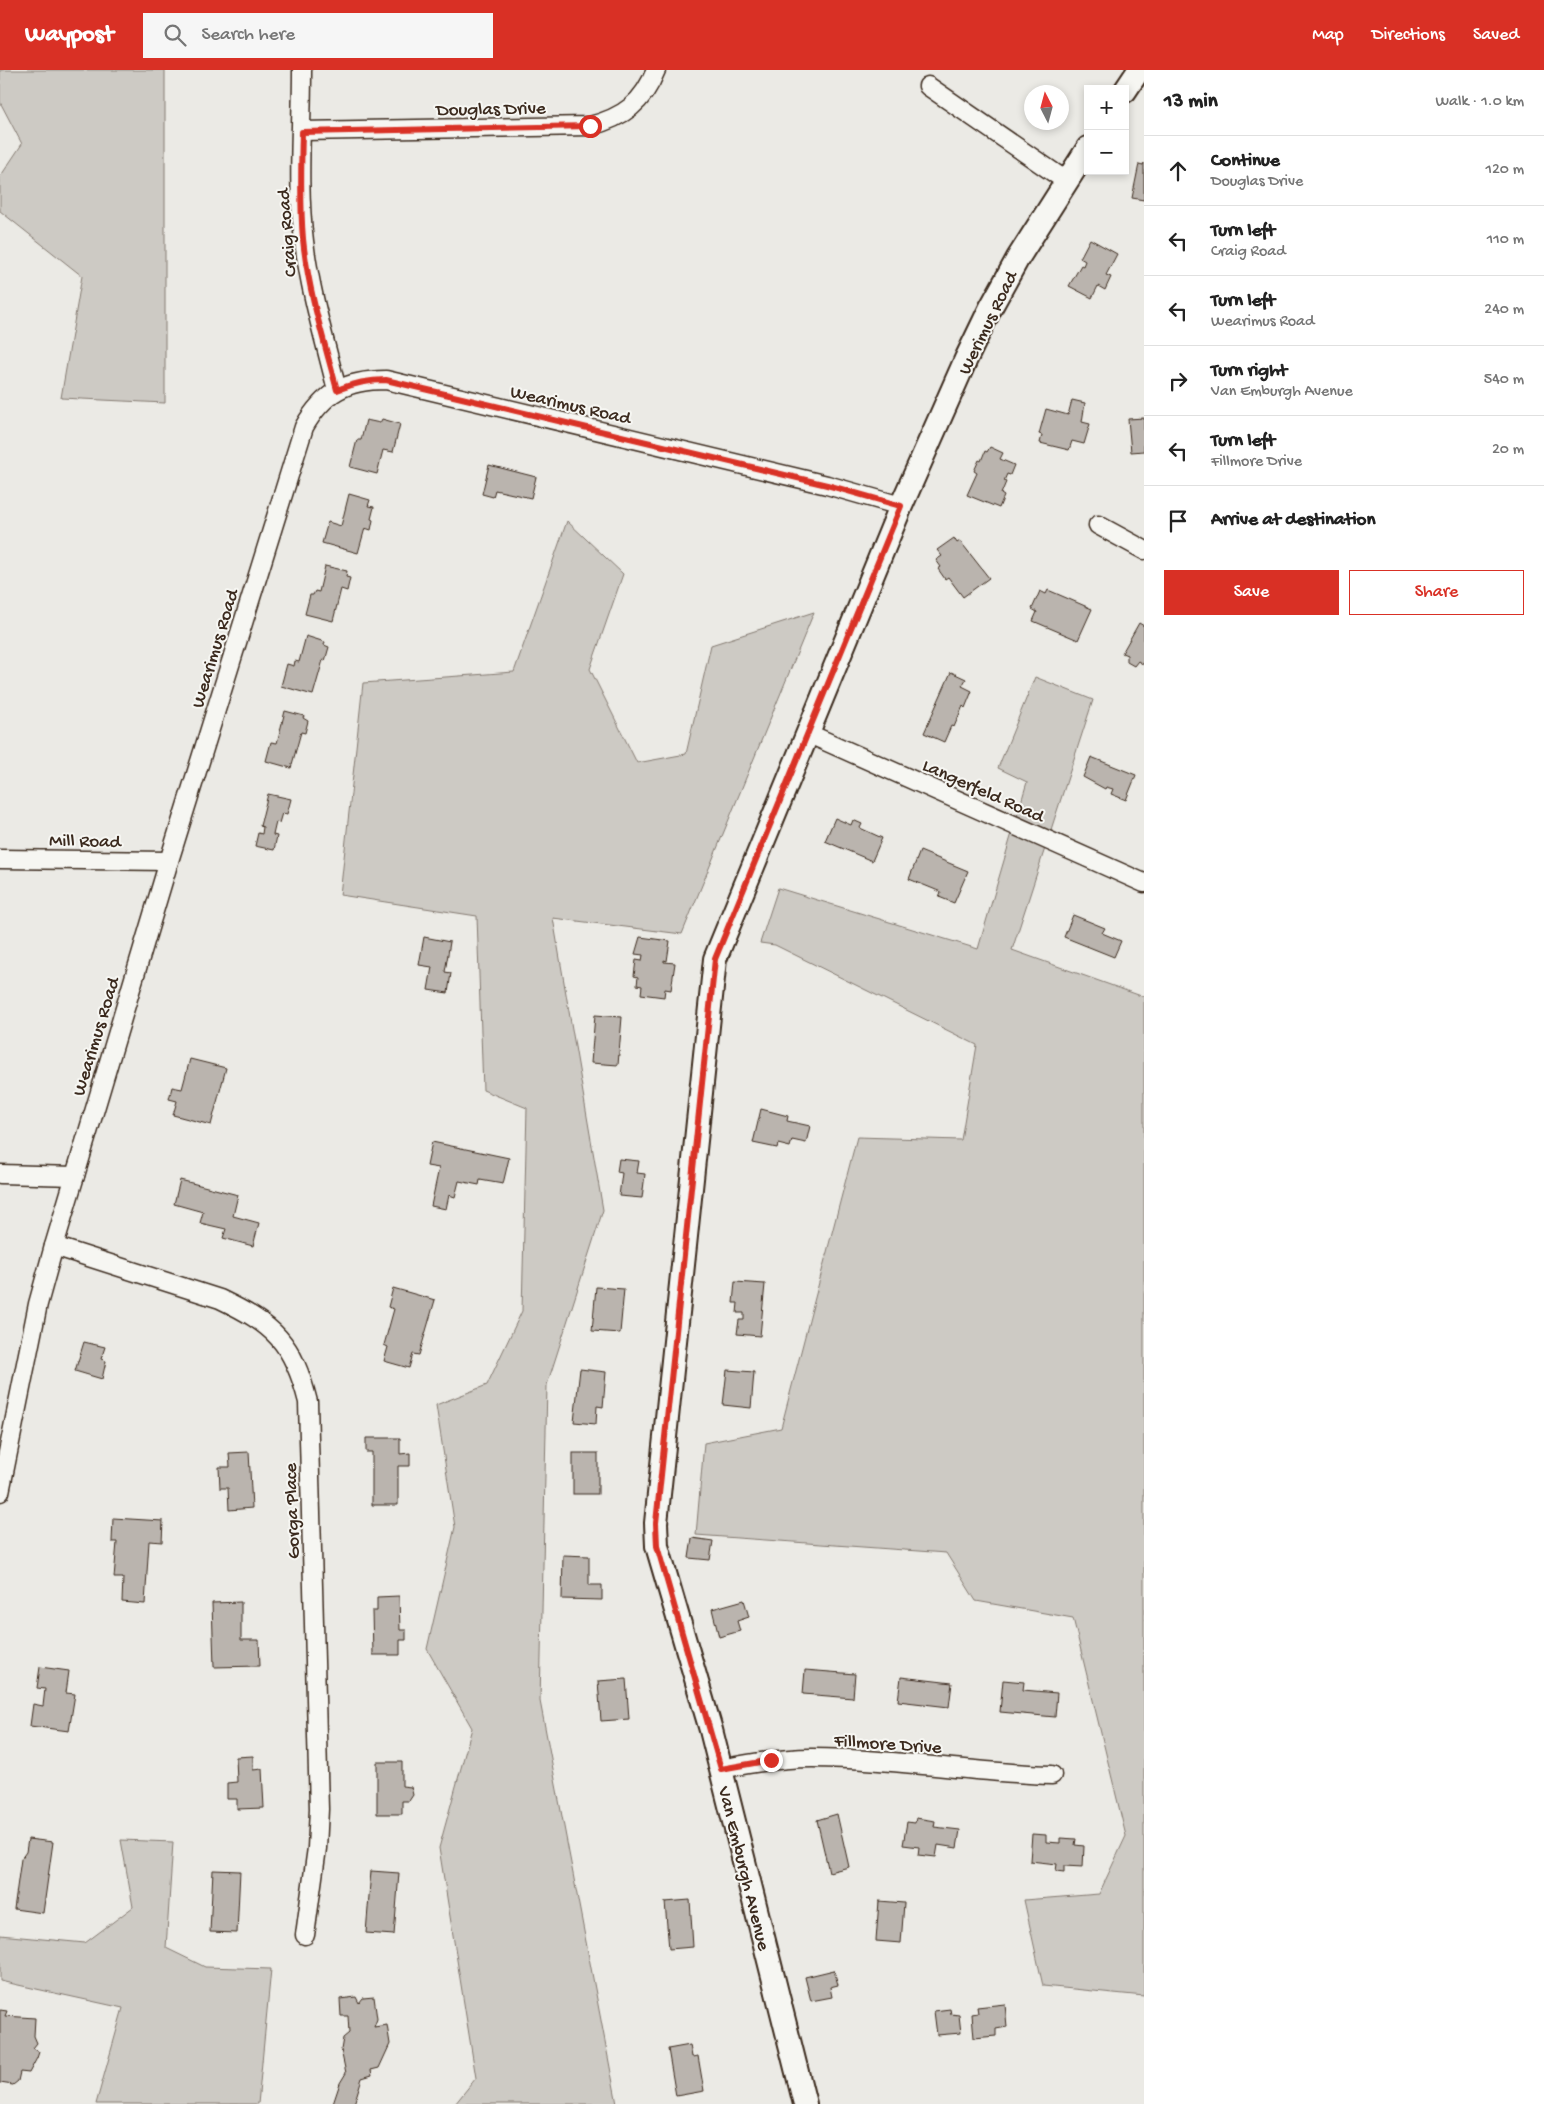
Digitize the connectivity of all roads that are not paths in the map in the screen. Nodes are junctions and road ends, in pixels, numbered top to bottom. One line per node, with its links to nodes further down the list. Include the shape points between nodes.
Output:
1 (302, 70): 6 (street, Craig Road)
2 (656, 70): 6 (street, Douglas Drive, via 640,99 624,113 590,126)
3 (1139, 70): 4 (main road)
4 (1129, 85)
5 (928, 86): 8 (street)
6 (302, 132): 9 (street, Craig Road, via 301,195 309,278)
7 (1084, 154): 8 (main road, Werimus Road)
8 (1066, 182): 10 (main road, Werimus Road, via 991,307)
9 (337, 390): 10 (street, Wearimus Road, via 353,383 386,380 827,485); 15 (street, Wearimus Road, via 313,411 304,427)
10 (901, 506): 13 (main road, Van Emburgh Avenue)
11 (1098, 525): 12 (street)
12 (1144, 550)
13 (807, 733): 16 (street, Langerfeld Road); 21 (main road, Van Emburgh Avenue, via 715,959 656,1523 657,1546)
14 (0, 859): 15 (street, Mill Road)
15 (170, 861): 18 (street, Wearimus Road)
16 (1144, 883)
17 (0, 1174): 18 (street)
18 (75, 1176): 19 (street, Wearimus Road)
19 (54, 1246): 20 (street, Wearimus Road, via 38,1304); 23 (street, Gorga Place, via 220,1298 262,1323 282,1341 294,1357 302,1378 308,1402 319,1809)
20 (0, 1492)
21 (721, 1769): 22 (street, Fillmore Drive, via 771,1760 811,1758); 24 (main road, Van Emburgh Avenue)
22 (1052, 1775)
23 (305, 1935)
24 (806, 2104)

